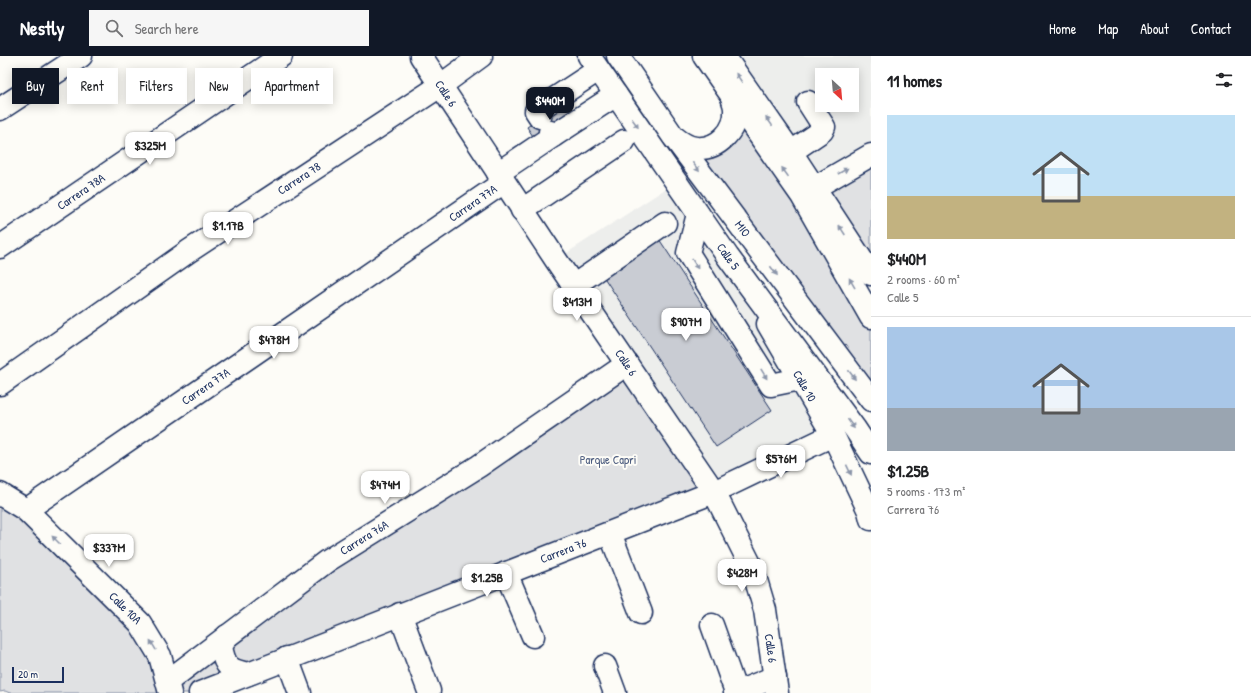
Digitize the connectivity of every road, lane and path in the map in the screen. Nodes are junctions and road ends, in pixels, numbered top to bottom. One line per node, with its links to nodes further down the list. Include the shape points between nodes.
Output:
1 (81, 56): 13 (street)
2 (281, 56): 24 (street, Carrera 78A)
3 (421, 56): 9 (street, Calle 6)
4 (618, 56): 15 (street, MIO)
5 (704, 56): 11 (street)
6 (724, 56): 17 (street, one-way to 6)
7 (468, 60): 9 (street, Carrera 78)
8 (593, 63): 10 (street, Calle 5); 14 (street, via 536,111)
9 (440, 86): 19 (street, Calle 6); 31 (street, Carrera 78, via 189,251)
10 (616, 95): 14 (street, Carrera 77A); 22 (street, Calle 5, one-way to 22)
11 (732, 97): 15 (street, via 735,109 734,122 729,133 720,142 708,147 695,148 683,144); 28 (street, one-way to 11, via 802,196)
12 (808, 102): 17 (street, via 824,127)
13 (0, 109)
14 (548, 129): 19 (street, Carrera 77A)
15 (673, 136): 32 (street, MIO, one-way to 32)
16 (624, 141): 21 (street)
17 (791, 152): 20 (street)
18 (871, 155): 20 (street, one-way to 18)
19 (501, 177): 21 (street, Calle 6); 37 (street, Carrera 77A)
20 (814, 188): 26 (street, one-way to 20)
21 (522, 210): 27 (street, Calle 6)
22 (698, 214): 25 (street, Calle 5); 30 (street, one-way to 30, via 688,253 771,385)
23 (665, 223): 27 (street)
24 (0, 247)
25 (728, 257): 30 (street, Calle 10); 34 (street, Calle 5, one-way to 34)
26 (871, 274)
27 (573, 286): 29 (street, Calle 6)
28 (871, 317)
29 (626, 364): 35 (street, Calle 6); 44 (street, Carrera 76A, via 479,466 327,561)
30 (800, 379): 33 (street, Calle 10)
31 (0, 384)
32 (871, 400)
33 (833, 435): 35 (street, Carrera 76); 38 (street, Calle 10, one-way to 38)
34 (871, 453)
35 (714, 492): 39 (street, Carrera 76); 49 (street, Calle 6, via 753,570 765,610)
36 (0, 494): 37 (street, Calle 10A)
37 (26, 510): 50 (street, Calle 10A, one-way to 37, via 160,656 140,623)
38 (871, 519)
39 (610, 532): 40 (street, Carrera 76); 41 (street)
40 (506, 573): 42 (street, Carrera 76); 45 (street)
41 (641, 613)
42 (400, 614): 46 (street, Carrera 76); 51 (street)
43 (712, 625): 55 (street)
44 (228, 636): 48 (street, via 221,647 224,661 234,671); 50 (street, Carrera 76A)
45 (533, 636)
46 (287, 658): 48 (street, Carrera 76); 53 (street)
47 (605, 666): 54 (street)
48 (248, 674): 52 (street, Carrera 76)
49 (776, 685): 55 (street)
50 (169, 687)
51 (429, 691)
52 (200, 693)
53 (300, 693)
54 (615, 693)
55 (735, 693)

